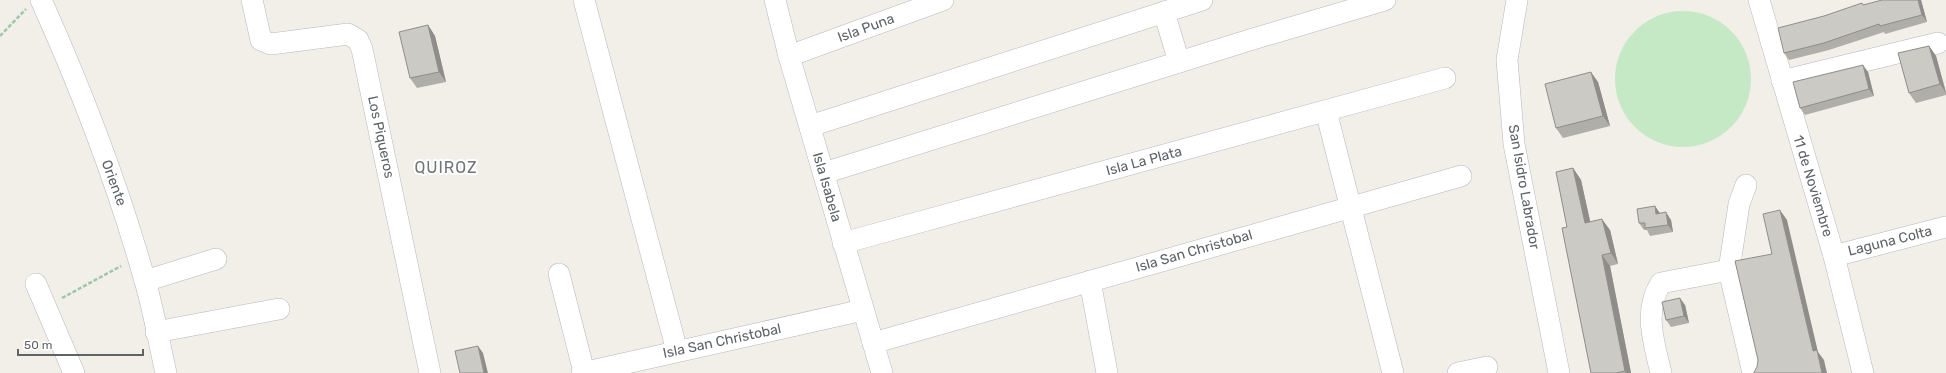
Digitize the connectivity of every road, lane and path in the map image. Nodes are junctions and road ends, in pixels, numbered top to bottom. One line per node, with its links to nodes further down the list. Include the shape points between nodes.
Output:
1 (252, 0): 42 (street, Los Piqueros, via 261,40 271,44 348,34 358,40 362,49)
2 (584, 0): 38 (street)
3 (775, 0): 13 (street, Isla Isabela)
4 (943, 0): 13 (street, Isla Puna)
5 (1202, 0): 10 (street)
6 (1385, 0): 14 (street)
7 (1517, 0): 48 (street, San Isidro Labrador, via 1508,60 1514,144)
8 (1759, 0): 16 (street, 11 de Noviembre)
9 (35, 3): 11 (path); 26 (street, Oriente, via 74,74 124,211)
10 (1164, 12): 14 (street); 18 (street)
11 (0, 36)
12 (1938, 43): 16 (street)
13 (789, 56): 18 (street, Isla Isabela)
14 (1179, 62): 19 (street)
15 (1445, 78): 17 (street, Isla La Plata)
16 (1782, 81): 25 (street, 11 de Noviembre)
17 (1326, 111): 22 (street); 24 (street, Isla La Plata)
18 (810, 126): 19 (street, Isla Isabela)
19 (824, 173): 24 (street, Isla Isabela)
20 (1461, 176): 22 (street, Isla San Christobal)
21 (1746, 185): 28 (street, via 1739,204)
22 (1350, 207): 31 (street, Isla San Christobal); 46 (street)
23 (1946, 227): 25 (street, Laguna Colta)
24 (843, 243): 35 (street, Isla Isabela)
25 (1834, 256): 51 (street, 11 de Noviembre)
26 (137, 258): 30 (street, Oriente); 33 (path)
27 (216, 259): 30 (street)
28 (1729, 270): 49 (street, via 1661,283 1653,303 1650,324); 50 (street)
29 (559, 274): 43 (street)
30 (145, 281): 36 (street, Oriente)
31 (1090, 281): 37 (street, Isla San Christobal); 45 (street)
32 (36, 284): 33 (street)
33 (45, 307): 40 (street)
34 (280, 309): 36 (street)
35 (863, 310): 37 (street, Isla Isabela); 38 (street, Isla San Christobal)
36 (156, 332): 41 (street, Oriente)
37 (873, 343): 44 (street, Isla Isabela)
38 (677, 351): 43 (street, Isla San Christobal)
39 (1487, 367): 47 (street)
40 (74, 373)
41 (166, 373)
42 (430, 373)
43 (583, 373)
44 (882, 373)
45 (1108, 373)
46 (1393, 373)
47 (1458, 373)
48 (1559, 373)
49 (1661, 373)
50 (1753, 373)
51 (1864, 373)

